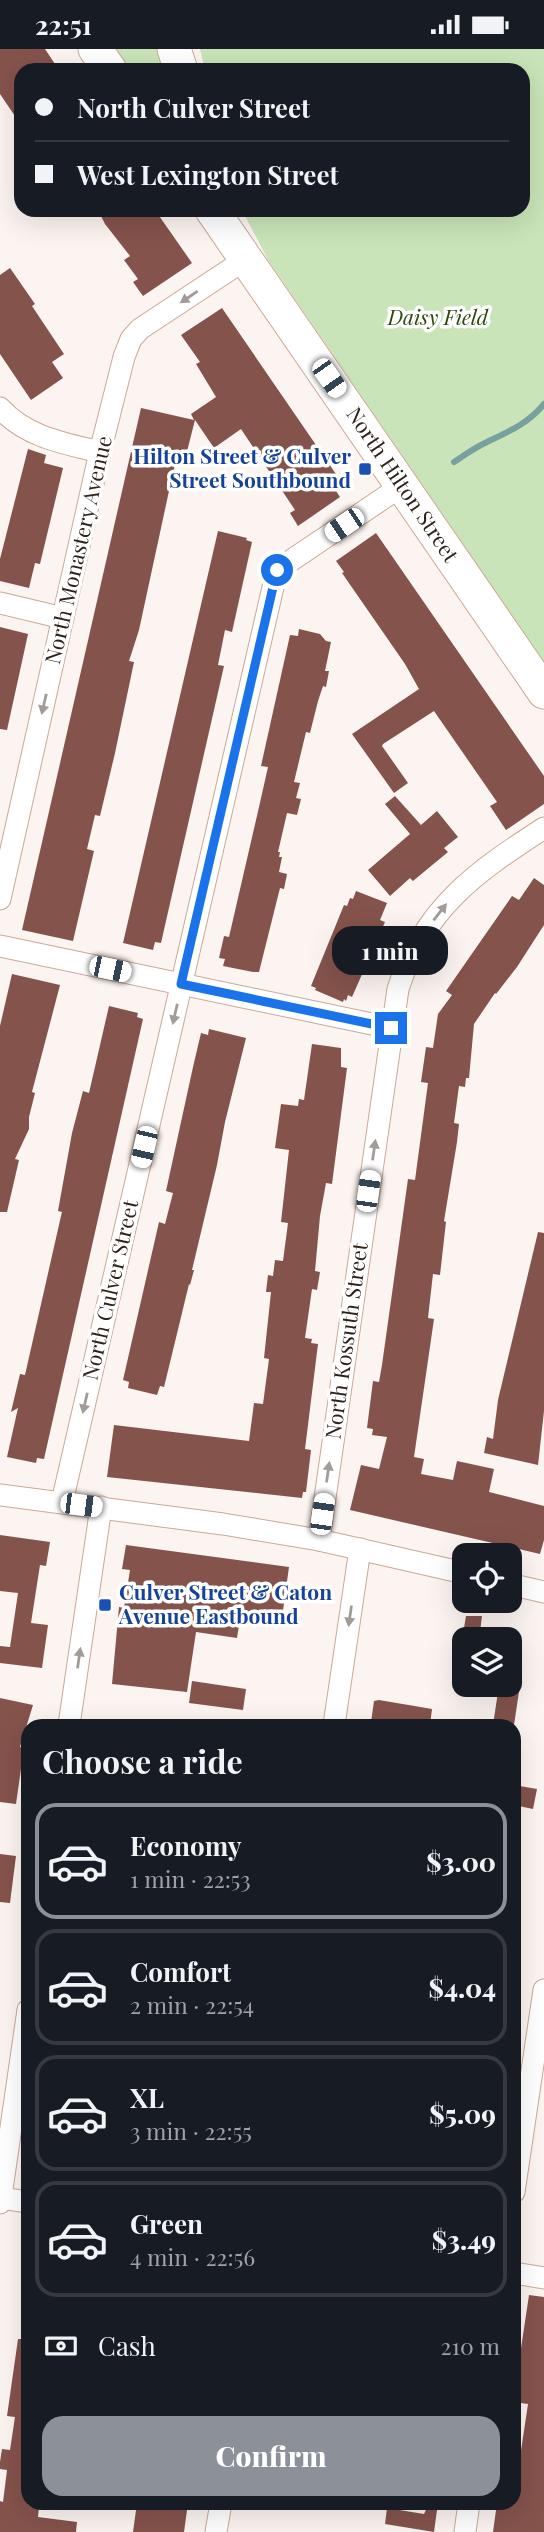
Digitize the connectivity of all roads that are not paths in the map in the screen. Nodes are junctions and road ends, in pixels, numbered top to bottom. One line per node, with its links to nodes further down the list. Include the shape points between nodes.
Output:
1 (220, 217): 2 (main road, North Hilton Street)
2 (246, 259): 4 (street, North Monastery Avenue, one-way to 4, via 131,339); 5 (main road, North Hilton Street)
3 (0, 408): 4 (street, via 33,433)
4 (100, 452): 7 (street, North Monastery Avenue)
5 (403, 485): 8 (main road, North Hilton Street); 12 (street, North Culver Street, via 277,570)
6 (0, 603): 7 (street)
7 (63, 618): 10 (street, North Monastery Avenue, one-way to 10)
8 (544, 692)
9 (544, 828): 13 (street, North Kossuth Street, one-way to 9, via 407,959 437,915 489,863)
10 (0, 898)
11 (0, 946): 12 (street)
12 (181, 984): 13 (street); 15 (street, North Culver Street, one-way to 15)
13 (391, 1028): 17 (street, North Kossuth Street, one-way to 13)
14 (0, 1495): 15 (street)
15 (62, 1502): 16 (street)
16 (101, 1507): 17 (street); 22 (street, one-way to 16)
17 (319, 1540): 18 (street)
18 (360, 1549): 19 (street); 23 (street, one-way to 23)
19 (452, 1570)
20 (522, 1587): 21 (street)
21 (544, 1592)
22 (70, 1719)
23 (335, 1719)
24 (544, 1990): 26 (street)
25 (21, 2057): 27 (street)
26 (521, 2145)
27 (0, 2198): 28 (street); 29 (street)
28 (21, 2201)
29 (0, 2203)
30 (521, 2274): 31 (street)
31 (544, 2278)
32 (220, 2510): 34 (street)
33 (468, 2510): 35 (street)
34 (216, 2532)
35 (465, 2532)

